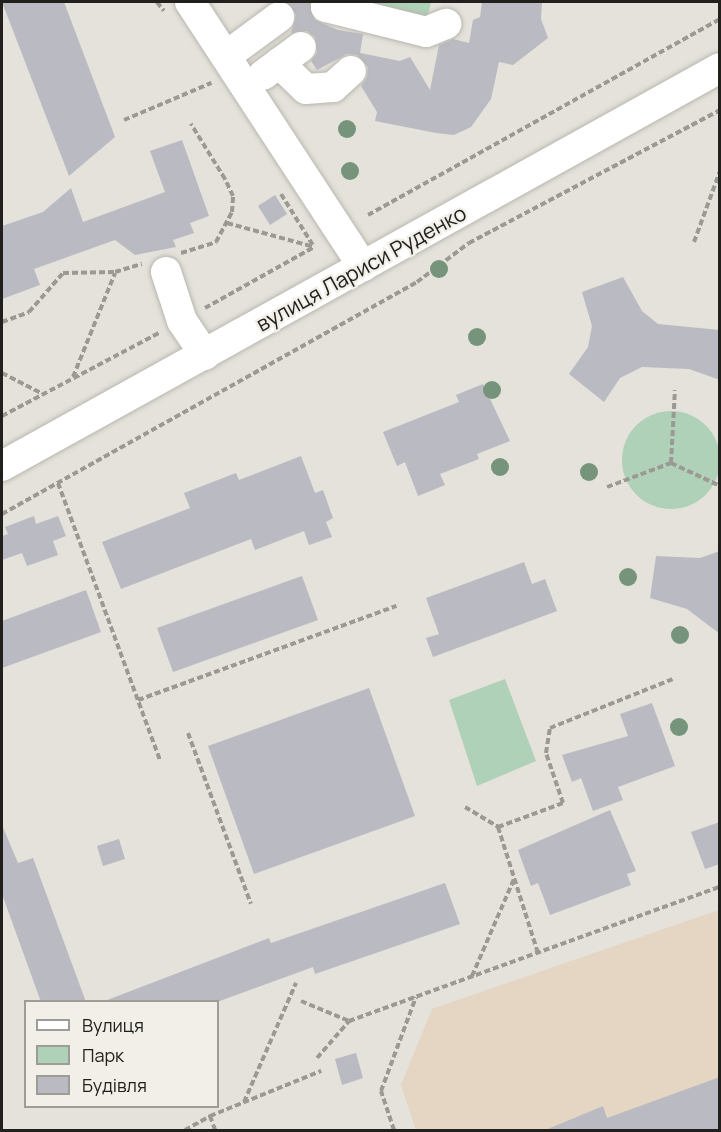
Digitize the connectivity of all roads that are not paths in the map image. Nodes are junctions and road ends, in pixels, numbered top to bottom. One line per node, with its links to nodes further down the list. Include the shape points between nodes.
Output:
1 (190, 2): 5 (street)
2 (327, 2): 4 (street, via 326,8 426,32)
3 (279, 17): 5 (street)
4 (447, 24)
5 (226, 56): 8 (street)
6 (720, 68): 9 (street, вулиця Лариси Руденко)
7 (351, 71): 8 (street, via 333,87 306,89 290,55)
8 (247, 87): 9 (street)
9 (363, 266): 11 (street, вулиця Лариси Руденко)
10 (166, 272): 11 (street, via 182,321)
11 (205, 355): 12 (street, вулиця Лариси Руденко)
12 (2, 466)

